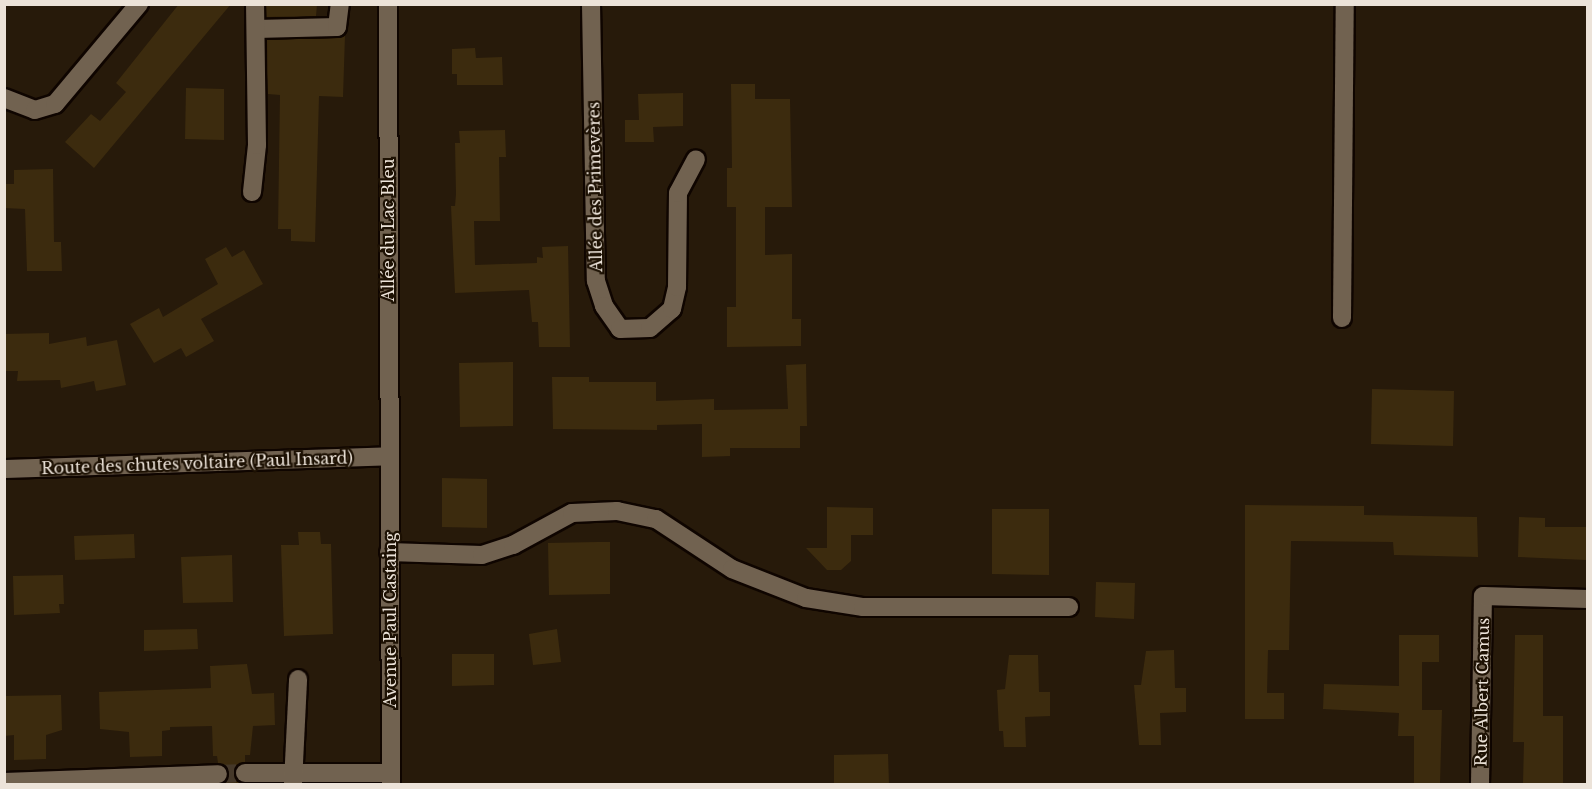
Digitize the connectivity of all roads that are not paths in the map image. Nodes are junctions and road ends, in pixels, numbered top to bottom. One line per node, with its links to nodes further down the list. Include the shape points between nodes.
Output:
1 (139, 4): 8 (street, via 55,104 35,110)
2 (255, 4): 7 (street)
3 (340, 4): 7 (street, via 337,27)
4 (388, 4): 12 (street, Allée du Lac Bleu)
5 (591, 4): 9 (street, Allée des Primevères, via 596,281 604,306 620,328 650,328 672,309 677,287 678,193)
6 (1345, 4): 11 (street)
7 (256, 29): 10 (street, via 257,145)
8 (4, 98)
9 (696, 159)
10 (252, 192)
11 (1342, 318)
12 (389, 456): 13 (street, Route des chutes voltaire (Paul Insard)); 14 (street, Avenue Paul Castaing)
13 (4, 469)
14 (389, 552): 16 (street, via 482,555 513,545 572,513 617,511 656,519 747,577 806,598 863,607); 20 (street, Avenue Paul Castaing)
15 (1587, 599): 23 (street, Rue Albert Camus, via 1483,596)
16 (1068, 608)
17 (298, 679): 21 (street)
18 (245, 773): 21 (street)
19 (218, 774): 22 (street)
20 (391, 778): 21 (street)
21 (293, 779)
22 (4, 782)
23 (1480, 784)

